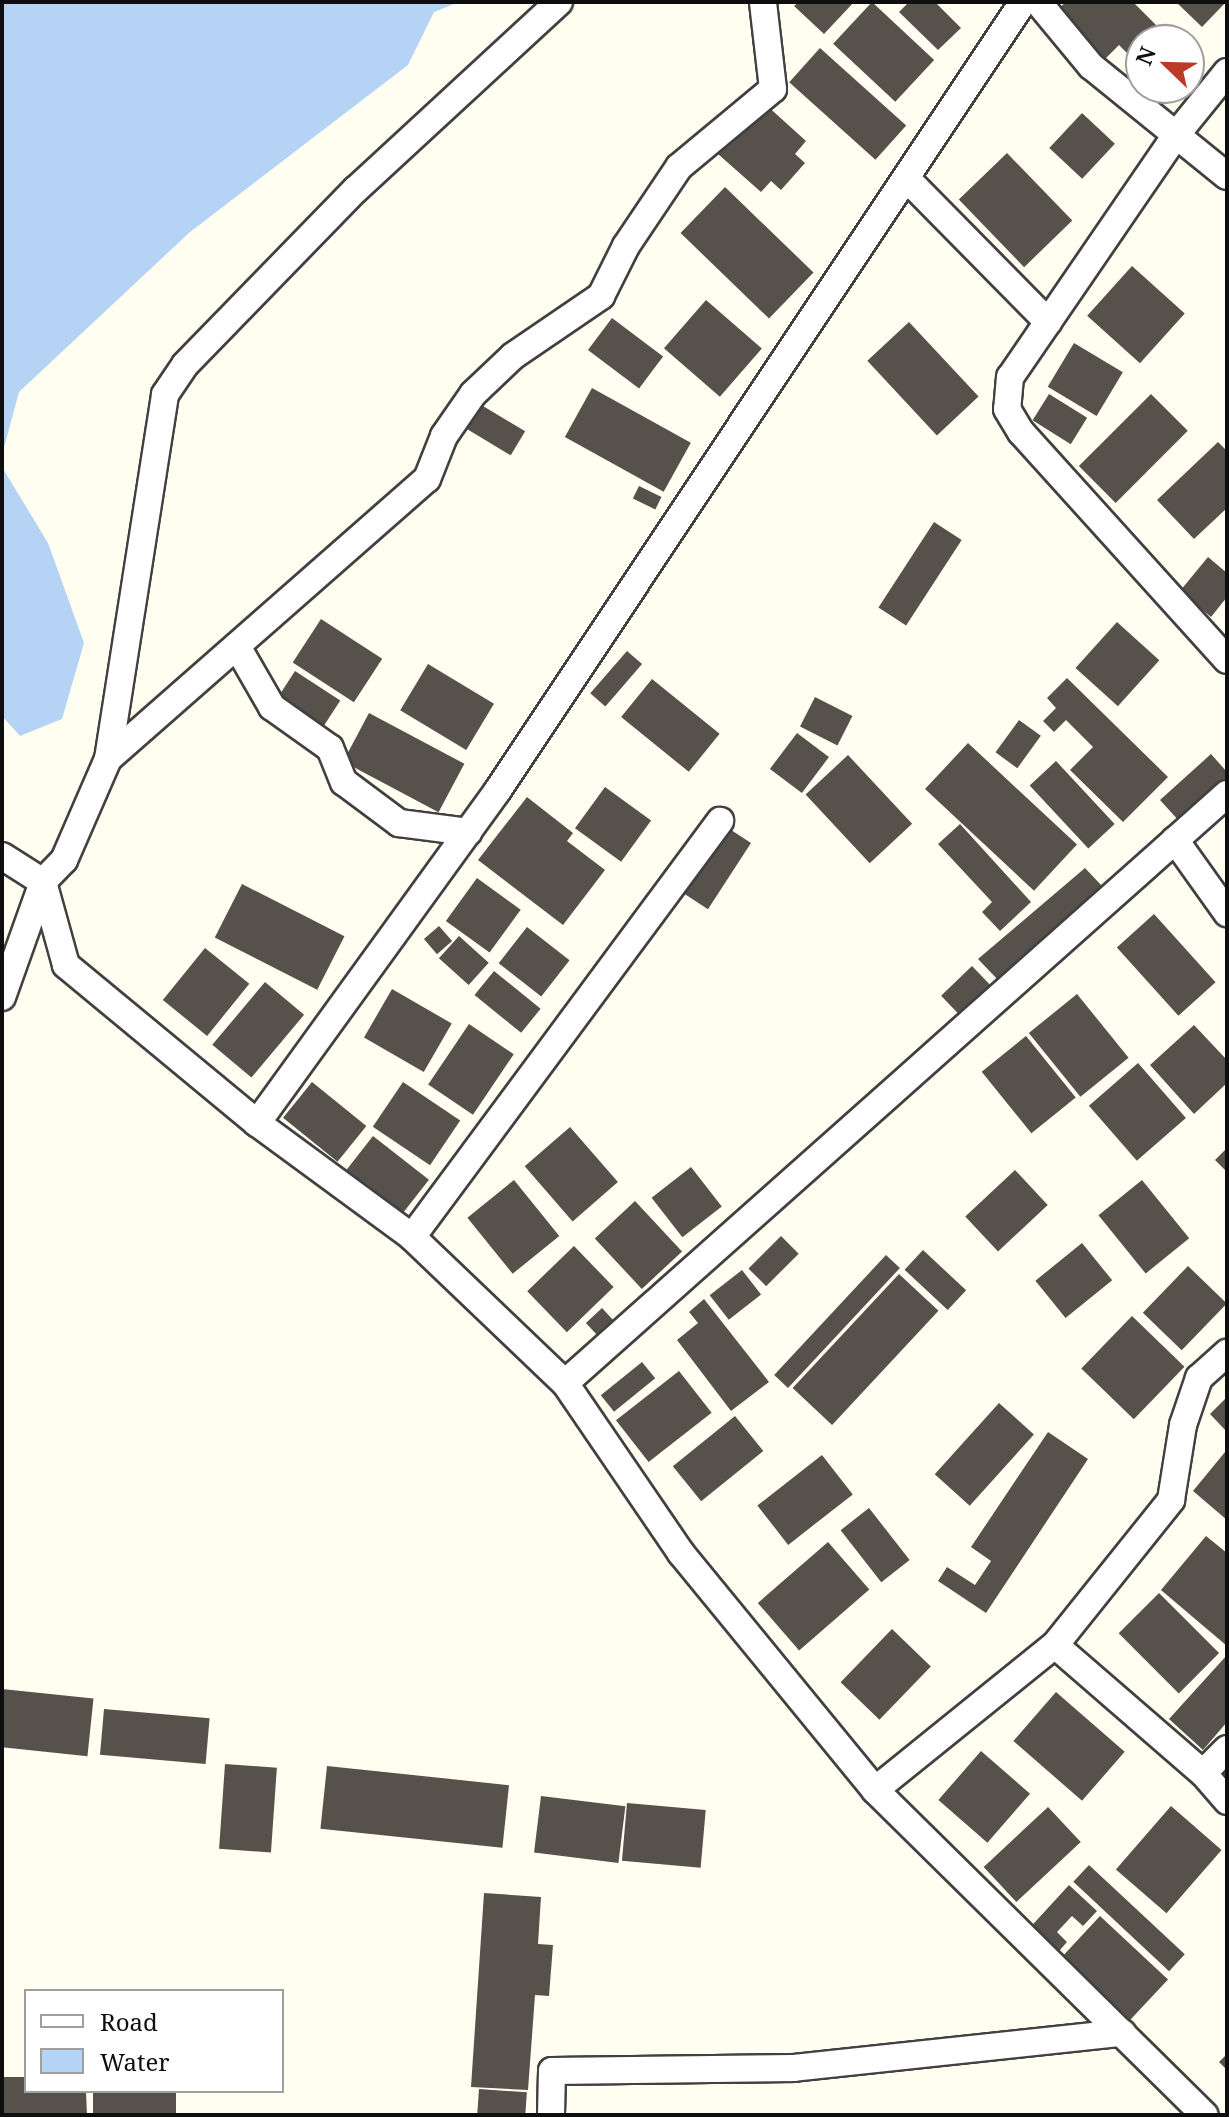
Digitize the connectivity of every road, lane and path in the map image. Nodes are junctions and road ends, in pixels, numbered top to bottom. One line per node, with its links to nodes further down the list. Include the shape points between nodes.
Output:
1 (559, 2): 12 (street, via 356,189 185,365 165,395)
2 (763, 2): 10 (street, via 773,89 679,167 626,246 601,296 513,356 473,394 444,436 427,479)
3 (1023, 2): 8 (street)
4 (1038, 2): 6 (street, via 1091,66)
5 (1227, 72): 6 (street)
6 (1176, 135): 7 (street); 9 (street)
7 (1227, 176)
8 (907, 179): 9 (street); 15 (street)
9 (1048, 322): 11 (street, via 1010,377 1007,409 1021,432)
10 (238, 648): 12 (street); 15 (street, via 272,707 330,748 344,782 399,823)
11 (1227, 660)
12 (108, 759): 18 (street, via 64,860)
13 (1227, 794): 16 (street)
14 (720, 821): 22 (street)
15 (468, 832): 21 (street)
16 (1175, 840): 19 (street); 24 (street)
17 (2, 856): 18 (street)
18 (43, 882): 20 (street); 21 (street, via 66,965)
19 (1227, 913)
20 (2, 997)
21 (257, 1123): 22 (street)
22 (412, 1237): 24 (street)
23 (1227, 1353): 25 (street, via 1199,1378 1183,1425 1171,1500)
24 (565, 1383): 28 (street, via 681,1553)
25 (1055, 1645): 27 (street); 28 (street)
26 (1227, 1749): 27 (street)
27 (1203, 1773): 29 (street)
28 (875, 1790): 30 (street)
29 (1227, 1801)
30 (1122, 2033): 31 (street, via 793,2068 552,2071); 32 (street)
31 (551, 2115)
32 (1205, 2115)

